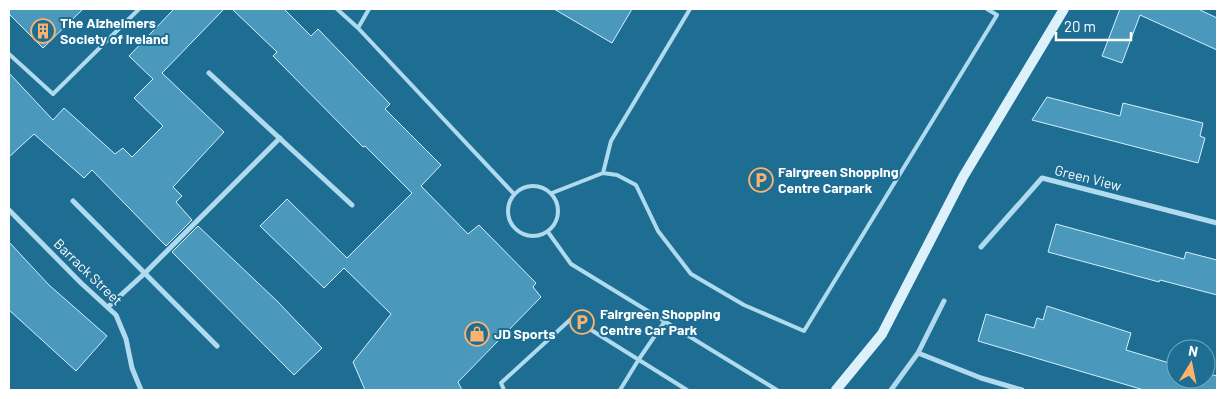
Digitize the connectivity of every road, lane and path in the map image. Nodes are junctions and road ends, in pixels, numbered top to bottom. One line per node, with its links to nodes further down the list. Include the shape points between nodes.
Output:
1 (139, 9): 8 (lane, via 53,94)
2 (337, 9): 7 (lane)
3 (368, 9): 7 (lane)
4 (690, 9): 11 (lane, via 611,141)
5 (987, 9): 11 (lane, via 997,15 804,331 744,305 691,274 658,231 636,185 617,175)
6 (1064, 9): 32 (street, via 963,177 882,334)
7 (358, 28): 13 (lane)
8 (9, 54)
9 (209, 73): 10 (street)
10 (280, 138): 15 (street); 20 (street)
11 (603, 173): 12 (lane)
12 (552, 193): 13 (lane, via 532,185); 18 (lane, via 559,209 558,218)
13 (514, 194): 18 (lane, via 507,211 514,228 531,236)
14 (73, 201): 20 (street)
15 (352, 205)
16 (9, 210): 22 (street, Barrack Street)
17 (1217, 223): 19 (street, Green View, via 1042,178)
18 (548, 232): 23 (lane, via 571,264)
19 (981, 247)
20 (144, 274): 22 (street); 24 (street)
21 (944, 301): 25 (street)
22 (108, 307): 27 (street, Barrack Street, via 116,315 126,339)
23 (665, 320): 26 (lane); 31 (lane)
24 (217, 346)
25 (918, 353): 33 (street); 34 (street)
26 (639, 358): 28 (lane, via 572,318 501,383); 29 (lane); 30 (lane)
27 (141, 390)
28 (504, 390)
29 (620, 390)
30 (687, 390)
31 (778, 390)
32 (836, 390)
33 (890, 390)
34 (1022, 390)

